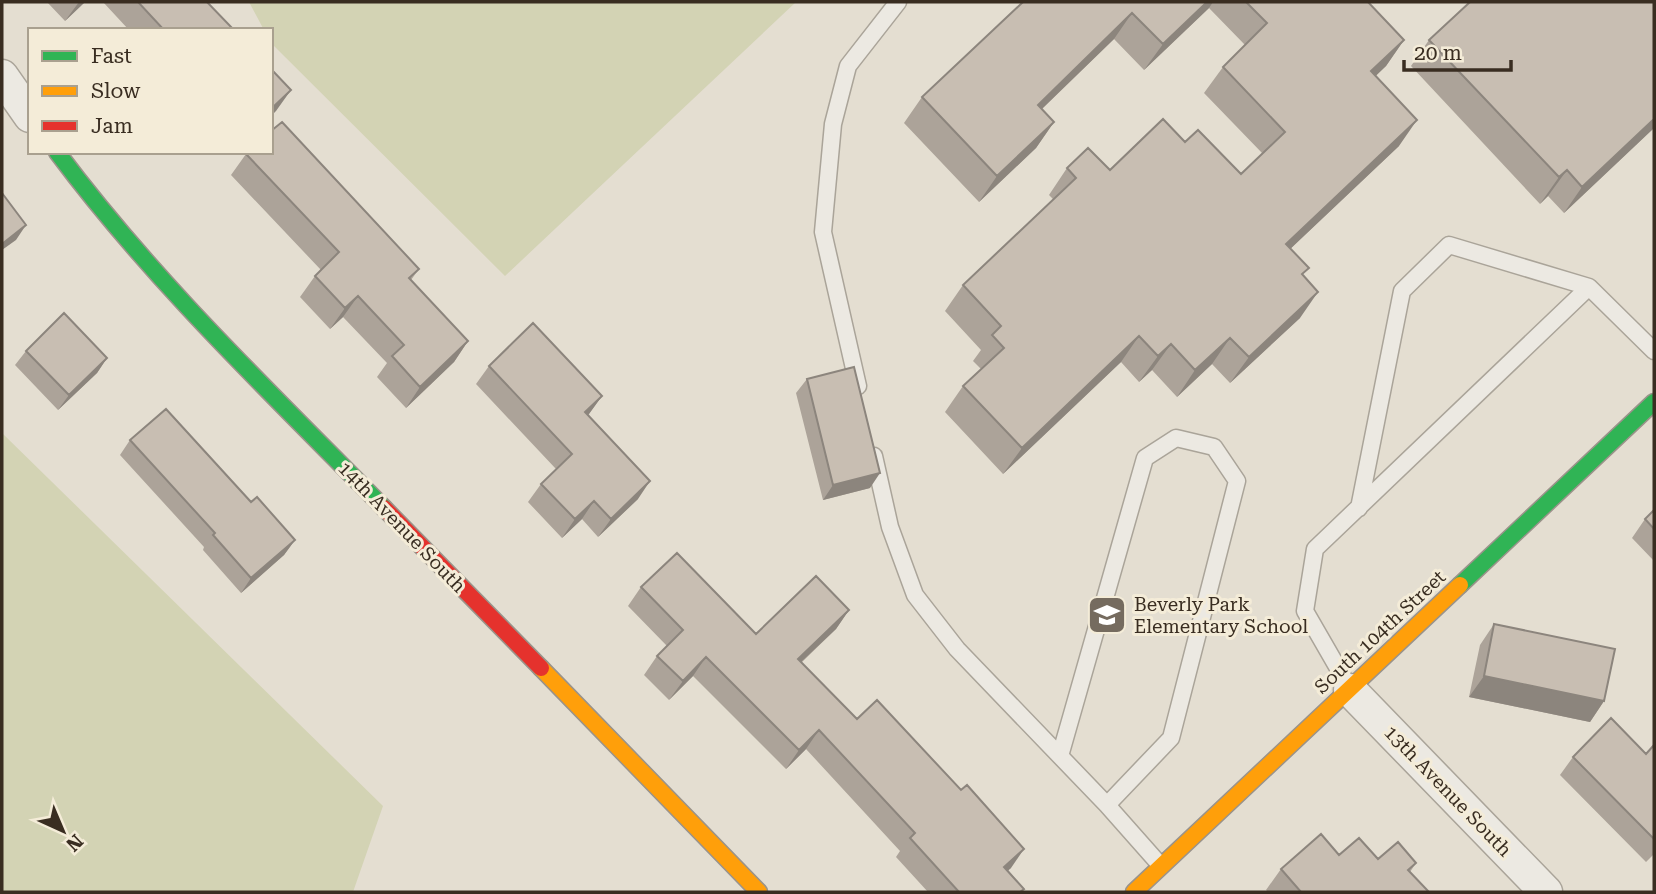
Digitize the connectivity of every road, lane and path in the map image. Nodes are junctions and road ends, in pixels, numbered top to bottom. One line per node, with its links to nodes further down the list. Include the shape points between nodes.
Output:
1 (898, 2): 8 (lane, via 848,66 834,124 823,232)
2 (2, 76): 3 (street)
3 (28, 113)
4 (58, 154): 15 (street, 14th Avenue South, via 159,278)
5 (1589, 287): 6 (lane); 10 (lane); 10 (lane, via 1449,245 1430,263 1402,291)
6 (1654, 351)
7 (1654, 402): 11 (street, South 104th Street)
8 (863, 406)
9 (872, 446): 12 (lane, via 890,527 915,595 957,649)
10 (1359, 508): 11 (lane, via 1315,549 1305,611)
11 (1350, 690): 14 (street, South 104th Street); 17 (street, 13th Avenue South)
12 (1060, 756): 13 (lane); 13 (lane, via 1145,458 1176,438 1214,447 1237,481 1171,737)
13 (1107, 805): 14 (lane)
14 (1161, 866): 16 (street, South 104th Street)
15 (759, 892)
16 (1134, 892)
17 (1546, 892)

